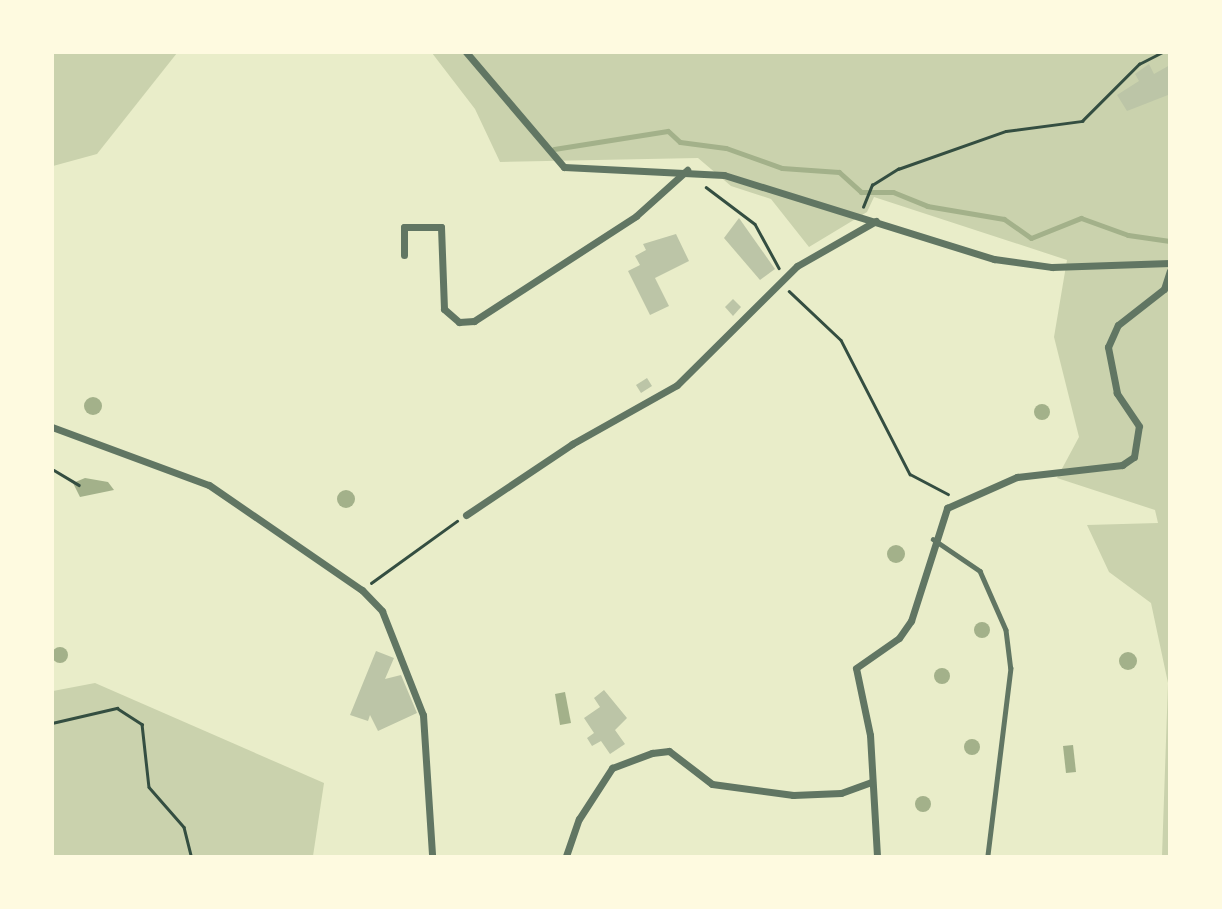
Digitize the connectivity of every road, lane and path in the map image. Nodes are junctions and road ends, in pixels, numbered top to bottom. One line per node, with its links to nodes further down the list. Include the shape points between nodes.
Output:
1 (466, 52): 3 (street, via 564,167)
2 (1163, 52): 4 (path, via 1139,64 1082,121 1006,131 898,169 872,185)
3 (687, 170): 5 (street, via 786,190); 6 (street, via 636,216 474,321 459,322 444,309 441,227 404,227); 9 (path, via 755,224 780,270)
4 (865, 201)
5 (876, 221): 7 (street, via 1006,261 1052,267); 9 (street)
6 (404, 255)
7 (1170, 264)
8 (1170, 271): 13 (street, via 1164,289 1118,325 1108,347 1117,393 1139,426 1134,457 1122,465 1073,467)
9 (777, 284): 13 (path, via 841,340 910,474); 14 (street, via 677,385 572,444)
10 (52, 427): 20 (street, via 209,485 362,590 382,611 402,650 422,715)
11 (54, 470): 12 (path)
12 (79, 485)
13 (961, 498): 15 (street, via 939,520)
14 (466, 515): 16 (path)
15 (933, 539): 18 (street, via 911,621 899,638 856,668); 23 (lane, via 979,571 1006,629 1011,668)
16 (368, 585)
17 (52, 723): 19 (path, via 117,708 142,724 149,787 184,827)
18 (872, 782): 21 (street, via 841,793 793,795 712,784 668,751 652,753 612,768 579,819); 22 (street)
19 (191, 856)
20 (432, 856)
21 (566, 856)
22 (877, 856)
23 (988, 856)

